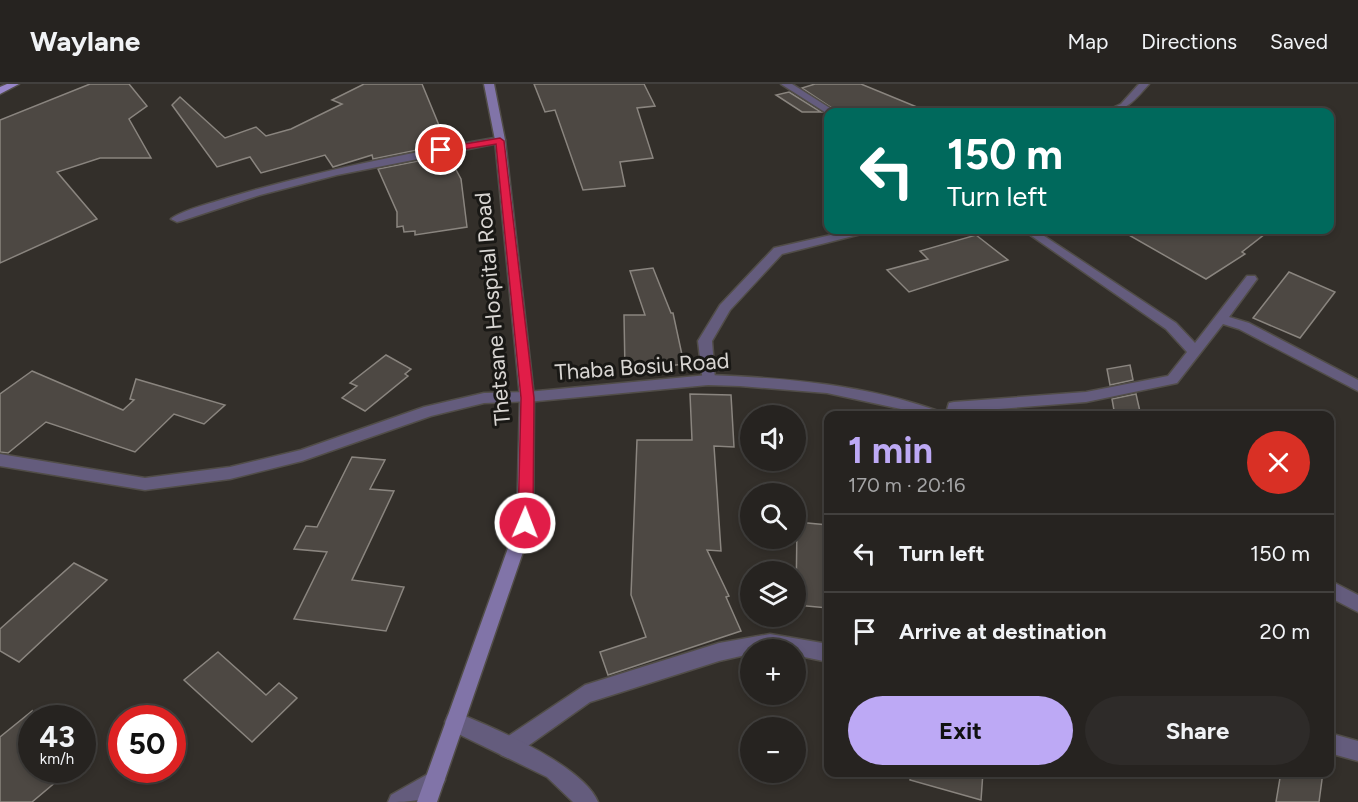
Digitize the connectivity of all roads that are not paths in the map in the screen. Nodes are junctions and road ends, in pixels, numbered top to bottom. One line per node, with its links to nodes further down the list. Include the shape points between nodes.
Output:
1 (14, 84): 5 (main road)
2 (489, 84): 8 (main road, Thetsane Hospital Road)
3 (786, 84): 6 (street)
4 (1143, 84): 7 (street)
5 (0, 91)
6 (825, 108)
7 (1119, 108)
8 (500, 141): 9 (street, via 317,175); 17 (main road, Thetsane Hospital Road)
9 (177, 219)
10 (848, 234): 15 (street, via 778,251 725,308 705,341)
11 (1034, 234): 14 (street, via 1171,326)
12 (1251, 279): 13 (street)
13 (1220, 319): 14 (street); 16 (street, via 1244,326)
14 (1195, 352): 19 (street, via 1172,380 1086,397 954,407)
15 (708, 380): 17 (street, Thaba Bosiu Road); 18 (street, Thaba Bosiu Road, via 827,388)
16 (1358, 386)
17 (527, 398): 20 (street, Thaba Bosiu Road, via 484,398 429,411 302,455 230,473 145,484); 24 (main road, Thetsane Hospital Road, via 525,523)
18 (922, 411)
19 (953, 411)
20 (0, 460)
21 (1334, 591): 22 (street)
22 (1358, 604)
23 (824, 652): 26 (street, via 770,642 719,652 585,694)
24 (455, 722): 26 (street); 28 (main road, Thetsane Hospital Road)
25 (1334, 745): 27 (street)
26 (508, 748): 31 (street, via 554,770)
27 (1358, 751)
28 (435, 780): 29 (street); 30 (main road, Thetsane Hospital Road)
29 (398, 802)
30 (427, 802)
31 (588, 802)

